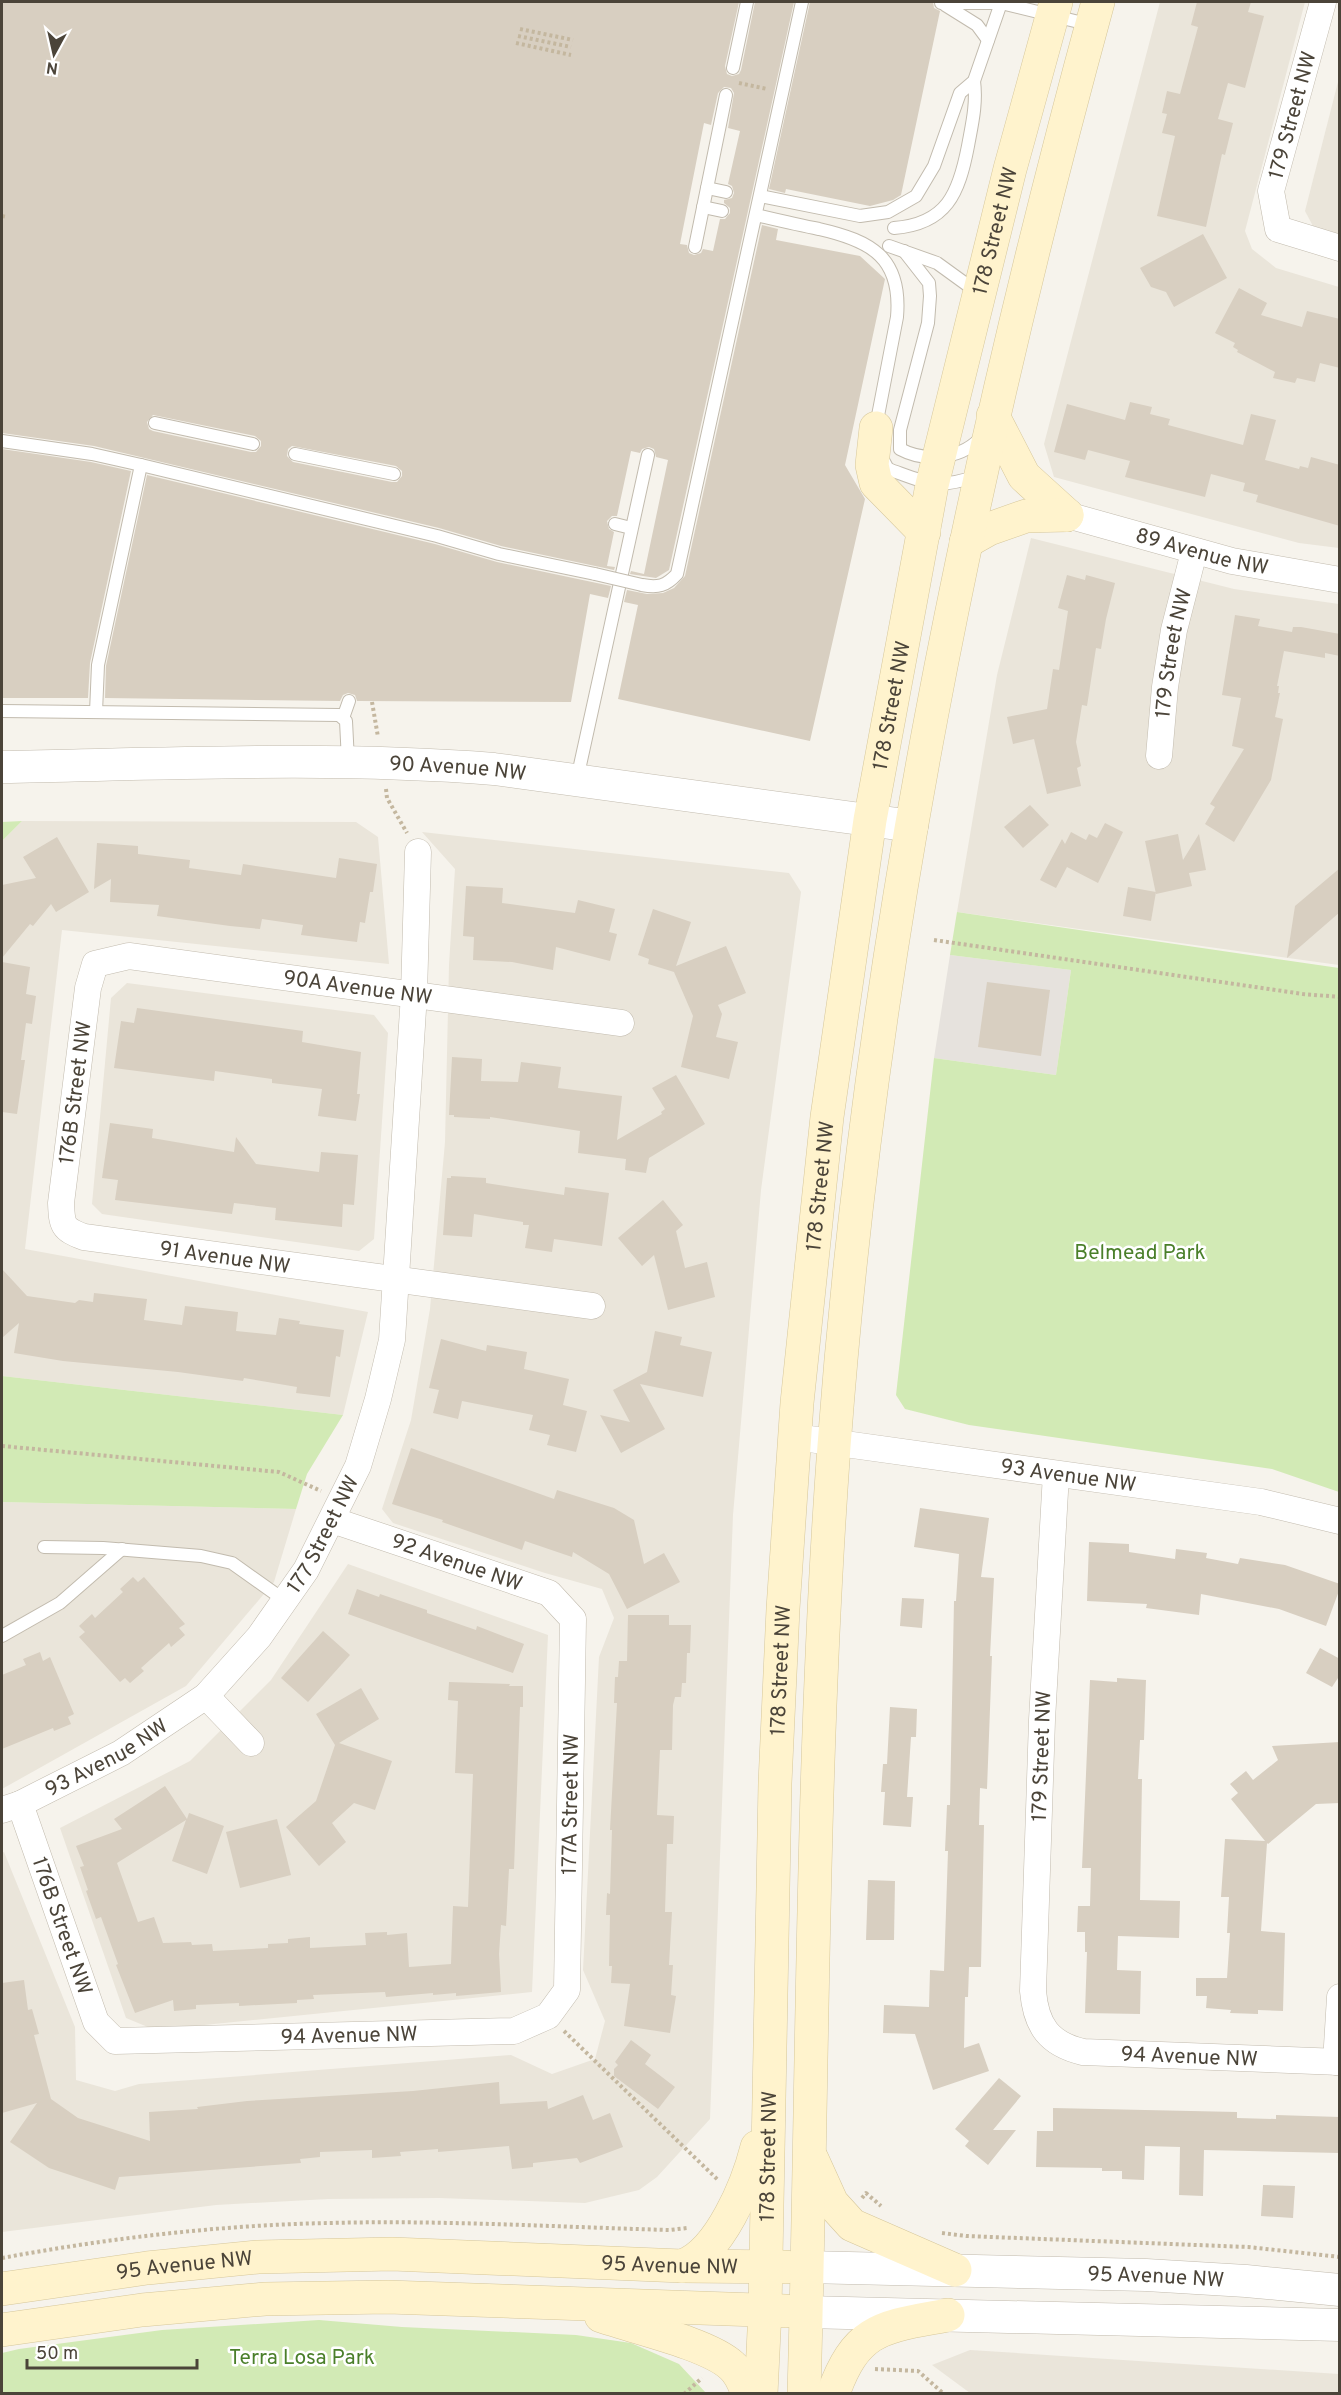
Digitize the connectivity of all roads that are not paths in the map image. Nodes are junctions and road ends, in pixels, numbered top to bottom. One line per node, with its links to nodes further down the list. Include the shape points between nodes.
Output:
1 (747, 2): 8 (lane)
2 (802, 2): 13 (lane)
3 (1323, 2): 20 (street, 179 Street NW, via 1272,191 1278,229)
4 (1001, 3): 5 (lane); 7 (lane); 7 (lane, via 941,3 977,25)
5 (1054, 8): 6 (lane); 22 (main road, 178 Street NW)
6 (1095, 13): 23 (main road, 178 Street NW)
7 (988, 40): 9 (lane)
8 (733, 68)
9 (974, 81): 13 (lane, via 960,93 926,183 905,204 881,214 860,216); 17 (lane, via 974,120 957,190 946,206 926,222)
10 (726, 95): 11 (lane)
11 (707, 188): 12 (lane); 14 (lane)
12 (726, 192)
13 (760, 196): 16 (lane)
14 (703, 207): 15 (lane); 19 (lane)
15 (722, 211)
16 (756, 215): 25 (lane, via 863,242 875,250 893,273 899,300); 30 (lane, bridge, via 677,574 667,584 642,585 499,554)
17 (894, 228)
18 (889, 246): 21 (lane)
19 (695, 247)
20 (1340, 248)
21 (904, 251): 22 (lane, via 936,263); 31 (lane, via 929,283 930,296 928,323 898,445)
22 (979, 294): 31 (main road, 178 Street NW)
23 (993, 416): 31 (lane, via 978,442); 33 (main road, 178 Street NW); 34 (main road, via 1024,476)
24 (155, 423): 27 (lane)
25 (876, 428): 31 (lane, via 878,451 888,469); 37 (main road, via 872,465 876,483)
26 (2, 441): 30 (lane)
27 (253, 444)
28 (295, 454): 32 (lane)
29 (648, 455): 36 (lane)
30 (141, 465): 44 (lane, via 98,665)
31 (935, 471): 33 (lane, via 956,483); 37 (main road, 178 Street NW)
32 (394, 474)
33 (980, 475): 38 (main road, 178 Street NW)
34 (1067, 515): 38 (main road, via 1026,516); 39 (street, 89 Avenue NW)
35 (615, 524): 36 (lane)
36 (631, 528): 50 (lane)
37 (924, 532): 51 (main road, 178 Street NW)
38 (966, 542): 52 (main road, 178 Street NW)
39 (1194, 552): 40 (street, 89 Avenue NW); 47 (street, 179 Street NW, via 1174,630)
40 (1340, 580)
41 (328, 701): 45 (lane)
42 (349, 701): 46 (lane)
43 (2, 711): 44 (lane)
44 (96, 712): 45 (lane)
45 (322, 714): 46 (lane)
46 (343, 718): 48 (lane)
47 (1159, 756)
48 (348, 762): 49 (street, 90 Avenue NW); 50 (street, 90 Avenue NW, via 494,769)
49 (2, 767)
50 (577, 780): 51 (street, 90 Avenue NW)
51 (870, 820): 52 (street, 90 Avenue NW); 60 (main road, 178 Street NW, via 827,1117)
52 (912, 826): 61 (main road, 178 Street NW, via 868,1120)
53 (418, 852): 55 (street, 177 Street NW)
54 (94, 964): 55 (street, 90A Avenue NW, via 129,956); 57 (street, 176B Street NW, via 61,1203)
55 (414, 994): 56 (street, 90A Avenue NW); 58 (street, 177 Street NW)
56 (621, 1023)
57 (62, 1221): 58 (street, 91 Avenue NW, via 68,1231 84,1237)
58 (395, 1280): 59 (street); 63 (street, 177 Street NW, via 392,1340 378,1399 358,1466)
59 (592, 1306)
60 (795, 1437): 61 (street, 93 Avenue NW); 78 (main road, 178 Street NW, via 776,1772)
61 (835, 1442): 62 (street, 93 Avenue NW); 79 (main road, 178 Street NW, via 817,1786)
62 (1056, 1474): 64 (street, 93 Avenue NW, via 1261,1502); 75 (street, 179 Street NW, via 1042,1720 1033,1991)
63 (337, 1510): 67 (street, 177 Street NW, via 306,1570); 68 (street, 92 Avenue NW, via 549,1593)
64 (1340, 1521)
65 (44, 1547): 66 (lane)
66 (122, 1549): 67 (lane, via 201,1556 232,1563); 69 (lane, via 60,1603)
67 (284, 1600): 70 (street, 177 Street NW, via 259,1637)
68 (573, 1620): 74 (street, 177A Street NW, via 567,1990)
69 (2, 1636)
70 (206, 1696): 71 (street); 72 (street, 93 Avenue NW, via 121,1753)
71 (251, 1743)
72 (11, 1807): 76 (street, 176B Street NW, via 96,2022)
73 (1340, 1997): 77 (street, 94 Avenue NW)
74 (548, 2016): 76 (street, 94 Avenue NW, via 514,2031)
75 (1047, 2035): 77 (street, 94 Avenue NW, via 1069,2049 1083,2052)
76 (115, 2041)
77 (1338, 2062)
78 (768, 2108): 80 (main road, via 746,2183 731,2214 705,2250); 81 (main road, 178 Street NW)
79 (809, 2149): 82 (main road, 178 Street NW); 83 (main road, via 827,2194 852,2225)
80 (682, 2266): 81 (main road, 95 Avenue NW); 84 (main road, 95 Avenue NW, via 392,2254 258,2257)
81 (765, 2266): 82 (main road, 95 Avenue NW); 87 (main road, 178 Street NW)
82 (806, 2267): 83 (street, 95 Avenue NW); 88 (main road, 178 Street NW)
83 (955, 2270): 85 (street, 95 Avenue NW, via 1146,2275)
84 (2, 2289)
85 (1340, 2290)
86 (566, 2303): 87 (main road, 95 Avenue NW); 91 (main road, 95 Avenue NW, via 388,2297 265,2300 142,2310); 92 (main road, via 720,2357 741,2377)
87 (765, 2310): 88 (main road, 95 Avenue NW); 93 (main road, 178 Street NW)
88 (806, 2312): 89 (street, 95 Avenue NW); 94 (main road, 178 Street NW)
89 (948, 2315): 90 (street, 95 Avenue NW); 95 (main road, via 890,2326 874,2333 850,2355)
90 (1340, 2325)
91 (2, 2330)
92 (748, 2394)
93 (761, 2394)
94 (804, 2394)
95 (832, 2394)

